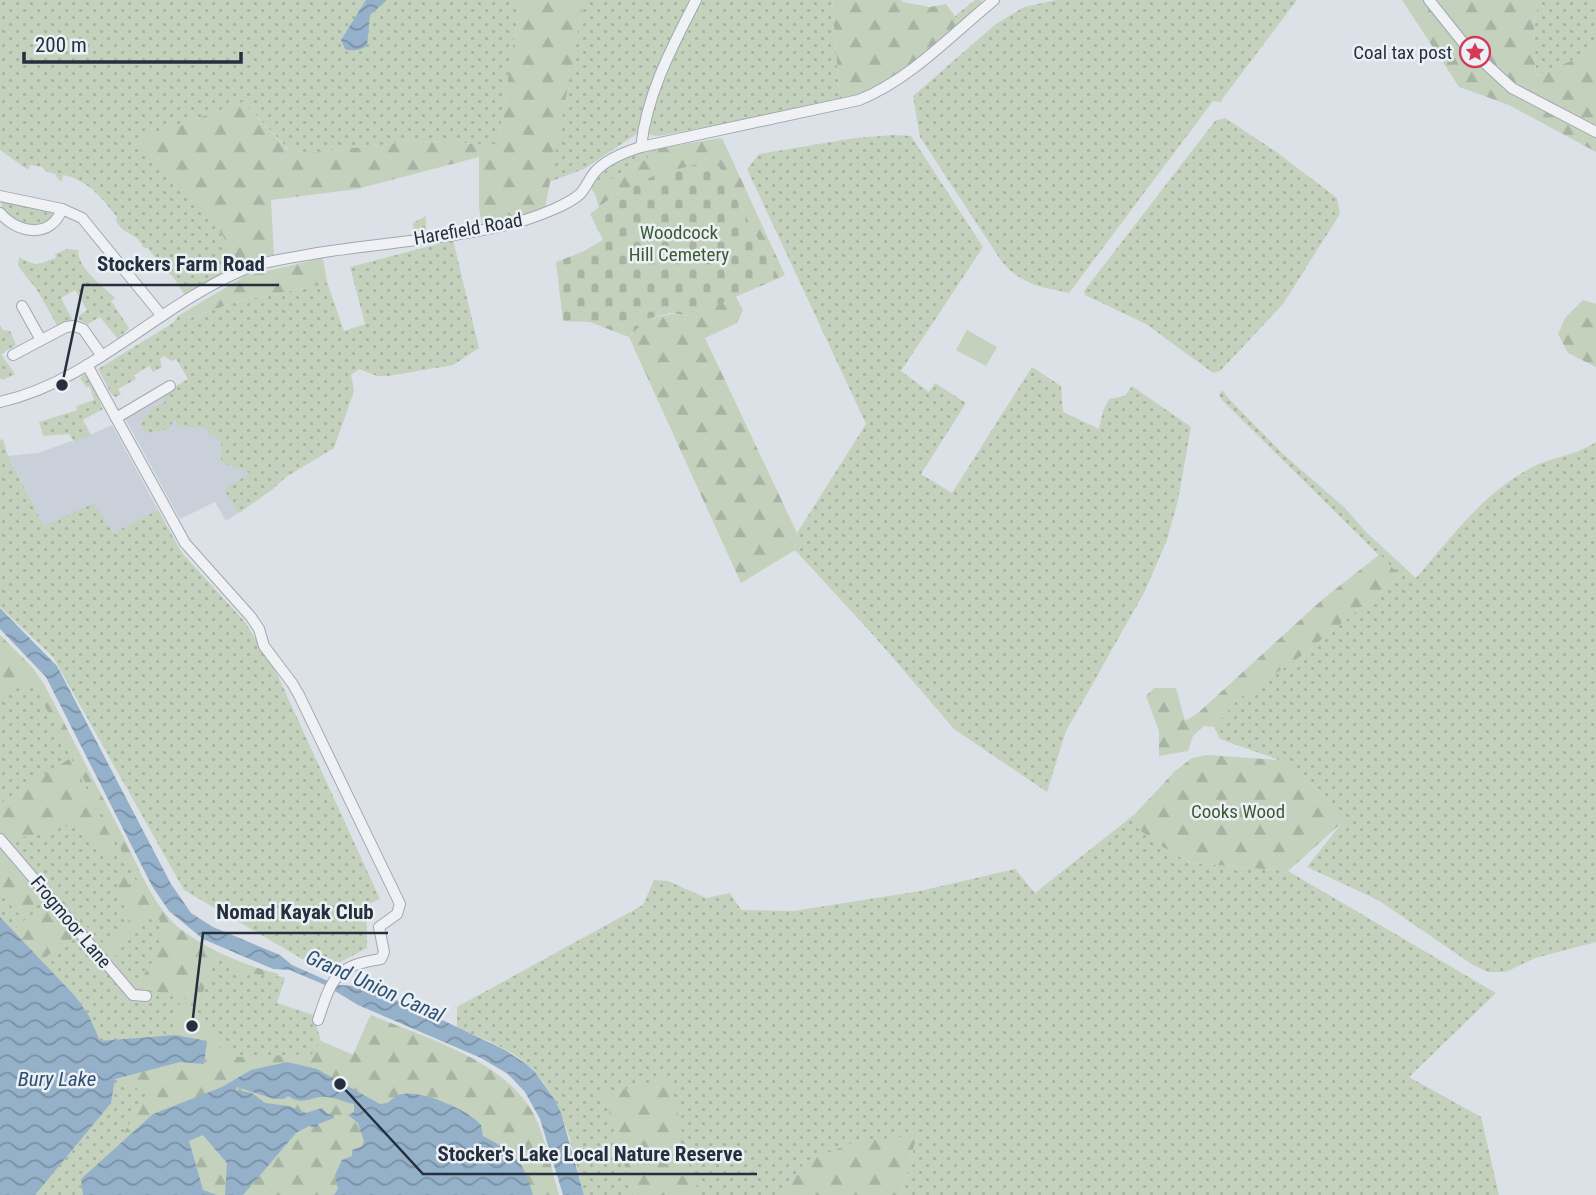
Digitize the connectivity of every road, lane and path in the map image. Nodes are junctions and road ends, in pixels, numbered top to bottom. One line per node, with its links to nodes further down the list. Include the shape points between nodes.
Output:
1 (696, 0): 5 (street, via 659,76)
2 (994, 0): 5 (street, Harefield Road, via 880,92)
3 (1429, 0): 4 (street, via 1465,45 1512,88)
4 (1596, 132)
5 (641, 146): 10 (street, Harefield Road, via 596,170 579,195 535,216 477,230 260,265 218,282)
6 (0, 196): 7 (street)
7 (62, 208): 8 (street, via 53,222 32,230 17,228); 10 (street, via 89,225)
8 (0, 213)
9 (22, 306): 11 (street)
10 (162, 317): 13 (street, Harefield Road)
11 (41, 340): 12 (street); 13 (street, via 66,327 78,327)
12 (13, 355)
13 (102, 356): 14 (street, Harefield Road)
14 (87, 365): 16 (street, Harefield Road); 17 (street)
15 (170, 386): 17 (street)
16 (0, 402)
17 (116, 418): 20 (street, via 184,542 251,617 264,646 292,683 400,904 397,914 379,927 381,959 343,970 328,992)
18 (0, 839): 19 (street, Frogmoor Lane, via 133,995)
19 (146, 996)
20 (318, 1020)

